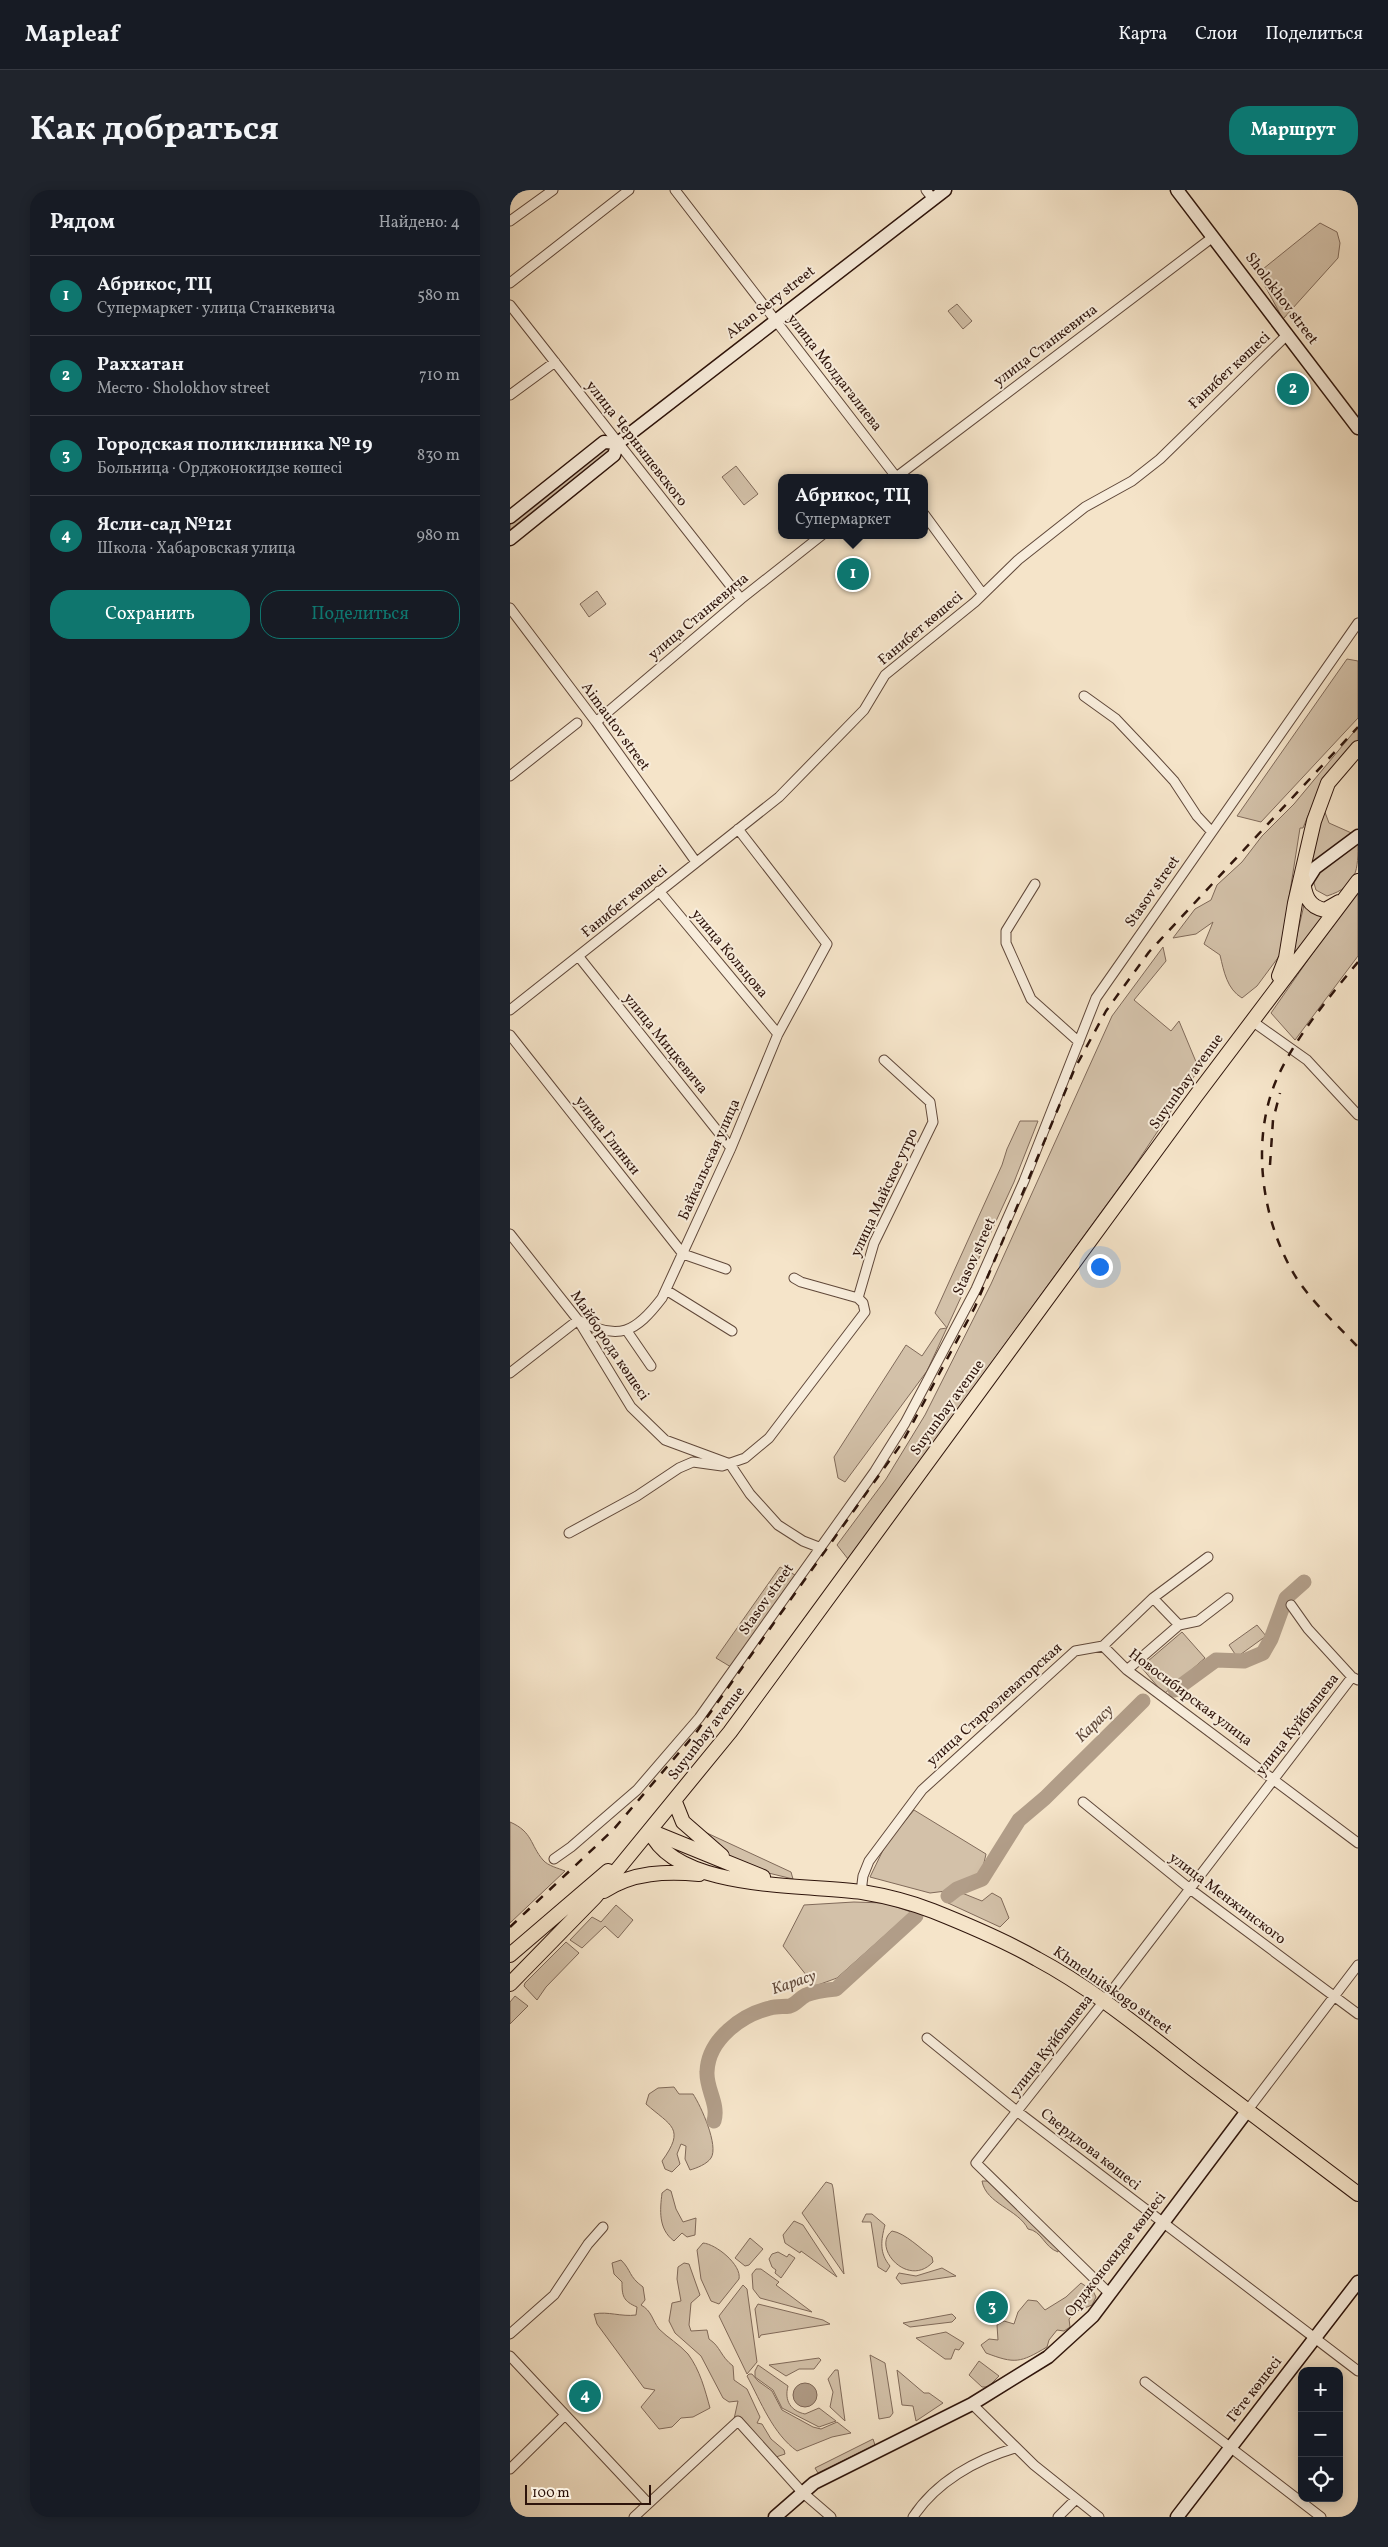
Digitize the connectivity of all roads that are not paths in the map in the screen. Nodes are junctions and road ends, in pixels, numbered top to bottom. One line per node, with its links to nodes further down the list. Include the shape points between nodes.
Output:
1 (553, 190): 7 (street)
2 (630, 190): 9 (street)
3 (675, 190): 11 (street, улица Молдагалиева)
4 (945, 190): 6 (main road, Akan Sery street)
5 (1177, 190): 8 (main road, Sholokhov street)
6 (930, 195): 11 (main road, Akan Sery street)
7 (510, 220)
8 (1213, 237): 12 (main road, Sholokhov street); 18 (street, улица Станкевича)
9 (510, 283)
10 (510, 305): 13 (street, улица Чернышевского)
11 (776, 319): 16 (main road, Akan Sery street); 17 (street, улица Молдагалиева)
12 (1288, 334): 15 (main road, Sholokhov street); 23 (street, Ғанибет көшесі, via 1160,459 1132,481 1085,508 1018,560)
13 (554, 362): 14 (street); 16 (street, улица Чернышевского)
14 (510, 395)
15 (1358, 428)
16 (618, 443): 19 (main road, Akan Sery street, via 604,442); 21 (main road, Akan Sery street, via 614,455); 24 (street, улица Чернышевского)
17 (894, 474)
18 (900, 474)
19 (510, 517)
20 (928, 519): 23 (street)
21 (510, 539)
22 (817, 539): 24 (street, улица Станкевича)
23 (982, 593): 32 (street, Ғанибет көшесі, via 885,675 864,710 780,797)
24 (741, 599): 28 (street, улица Станкевича)
25 (510, 608): 28 (street, Aimautov street)
26 (1358, 623): 33 (street, Stasov street)
27 (1084, 696): 33 (street, via 1116,719 1152,756)
28 (596, 722): 35 (street, Aimautov street)
29 (577, 724): 31 (street)
30 (1358, 748): 36 (main road, Suyunbay avenue, via 1328,783 1314,821)
31 (510, 776)
32 (738, 829): 35 (street, Ғанибет көшесі); 47 (street, Байкальская улица, via 827,944)
33 (1211, 831): 49 (street, Stasov street, via 1096,998)
34 (1358, 836): 39 (main road, via 1320,863)
35 (696, 862): 40 (street, Ғанибет көшесі)
36 (1303, 867): 39 (main road); 42 (main road, Suyunbay avenue)
37 (1358, 881): 41 (main road, Suyunbay avenue)
38 (1035, 884): 49 (street, via 1006,930 1006,943 1031,999)
39 (1304, 885): 41 (main road, via 1308,901 1320,909 1332,907); 42 (main road)
40 (659, 892): 43 (street, Ғанибет көшесі); 47 (street, улица Кольцова)
41 (1347, 895): 44 (main road, Suyunbay avenue)
42 (1295, 903): 44 (main road, Suyunbay avenue, via 1286,958)
43 (579, 957): 45 (street, Ғанибет көшесі); 52 (street, улица Мицкевича)
44 (1266, 1002): 46 (main road, Suyunbay avenue)
45 (510, 1010)
46 (1252, 1021): 51 (street, via 1308,1060); 76 (main road, Suyunbay avenue, via 760,1692)
47 (778, 1034): 52 (street, Байкальская улица)
48 (510, 1035): 54 (street, улица Глинки)
49 (1079, 1042): 66 (street, Stasov street, via 1024,1181 948,1346 905,1423)
50 (884, 1060): 58 (street, улица Майское утро, via 930,1102 933,1122 874,1243)
51 (1358, 1115)
52 (731, 1148): 54 (street, Байкальская улица)
53 (511, 1236): 59 (street, Майборода көшесі)
54 (683, 1254): 55 (street); 57 (street, Байкальская улица)
55 (726, 1269)
56 (794, 1278): 58 (street)
57 (666, 1290): 60 (street, Байкальская улица, via 648,1316); 61 (street)
58 (858, 1298): 64 (street, via 865,1312 768,1438 745,1458)
59 (578, 1320): 60 (street, via 594,1328); 63 (street); 64 (street, Майборода көшесі, via 631,1408 665,1440)
60 (627, 1331): 62 (street)
61 (732, 1331)
62 (651, 1366)
63 (510, 1373)
64 (730, 1464): 65 (street, via 694,1462); 66 (street, via 750,1494 778,1525)
65 (569, 1533)
66 (821, 1548): 80 (street, Stasov street, via 675,1747 619,1806)
67 (1208, 1557): 68 (street)
68 (1153, 1598): 71 (street); 72 (street)
69 (1228, 1598): 71 (street, via 1198,1621)
70 (1291, 1605): 74 (street, via 1308,1629)
71 (1179, 1625): 73 (street)
72 (1103, 1646): 73 (street, Новосибирская улица); 85 (street, улица Староэлеваторская, via 1075,1651 922,1790 869,1861 863,1876)
73 (1127, 1670): 75 (street, Новосибирская улица)
74 (1355, 1678): 75 (street, улица Куйбышева)
75 (1274, 1778): 79 (street, Новосибирская улица); 84 (street, улица Куйбышева)
76 (675, 1802): 78 (main road, Suyunbay avenue); 81 (main road, via 683,1822 710,1848)
77 (1083, 1802): 84 (street, улица Менжинского)
78 (650, 1831): 81 (main road, Khmelnitskogo street); 82 (main road, via 666,1853); 86 (main road, Suyunbay avenue); 87 (main road, Suyunbay avenue)
79 (1358, 1843)
80 (554, 1859)
81 (746, 1871): 83 (main road, Khmelnitskogo street)
82 (717, 1876): 83 (main road, Khmelnitskogo street); 86 (main road, via 686,1873 643,1875 624,1880)
83 (782, 1884): 85 (main road, Khmelnitskogo street)
84 (1190, 1889): 90 (street, улица Менжинского); 91 (street, улица Куйбышева)
85 (862, 1892): 91 (main road, Khmelnitskogo street, via 908,1902 985,1933 1037,1958)
86 (595, 1897): 89 (main road, Suyunbay avenue)
87 (510, 1955)
88 (1358, 1965): 90 (street)
89 (510, 1984)
90 (1335, 1997): 92 (street, улица Менжинского); 94 (street)
91 (1104, 2001): 94 (main road, Khmelnitskogo street); 95 (street, улица Куйбышева)
92 (1358, 2014)
93 (928, 2038): 95 (street, Свердлова көшесі)
94 (1247, 2110): 96 (main road, Khmelnitskogo street); 97 (main road, Орджонокидзе көшесі)
95 (1018, 2112): 97 (street, Свердлова көшесі); 100 (street, улица Куйбышева, via 976,2163)
96 (1358, 2194)
97 (1162, 2223): 100 (main road, Орджонокидзе көшесі); 102 (street, Свердлова көшесі)
98 (603, 2227): 101 (street, via 554,2295)
99 (1358, 2282): 102 (main road, Гёте көшесі)
100 (1110, 2294): 106 (main road, Орджонокидзе көшесі, via 1093,2316 1048,2357)
101 (510, 2334)
102 (1315, 2339): 104 (street, Свердлова көшесі); 109 (main road, Гёте көшесі)
103 (510, 2356): 107 (street)
104 (1358, 2372)
105 (1145, 2382): 109 (street)
106 (972, 2404): 108 (street); 111 (main road, Орджонокидзе көшесі, via 848,2465)
107 (565, 2415): 110 (street); 113 (street)
108 (1015, 2448): 112 (street); 117 (street, via 943,2482 924,2500)
109 (1231, 2448): 120 (main road, Гёте көшесі); 121 (street)
110 (510, 2469)
111 (802, 2492): 113 (street, via 738,2421); 115 (main road, Орджонокидзе көшесі); 116 (street)
112 (1076, 2498): 118 (street); 119 (street)
113 (648, 2503): 114 (street)
114 (634, 2517)
115 (775, 2517)
116 (832, 2517)
117 (913, 2517)
118 (1058, 2517)
119 (1100, 2517)
120 (1177, 2517)
121 (1321, 2517)

